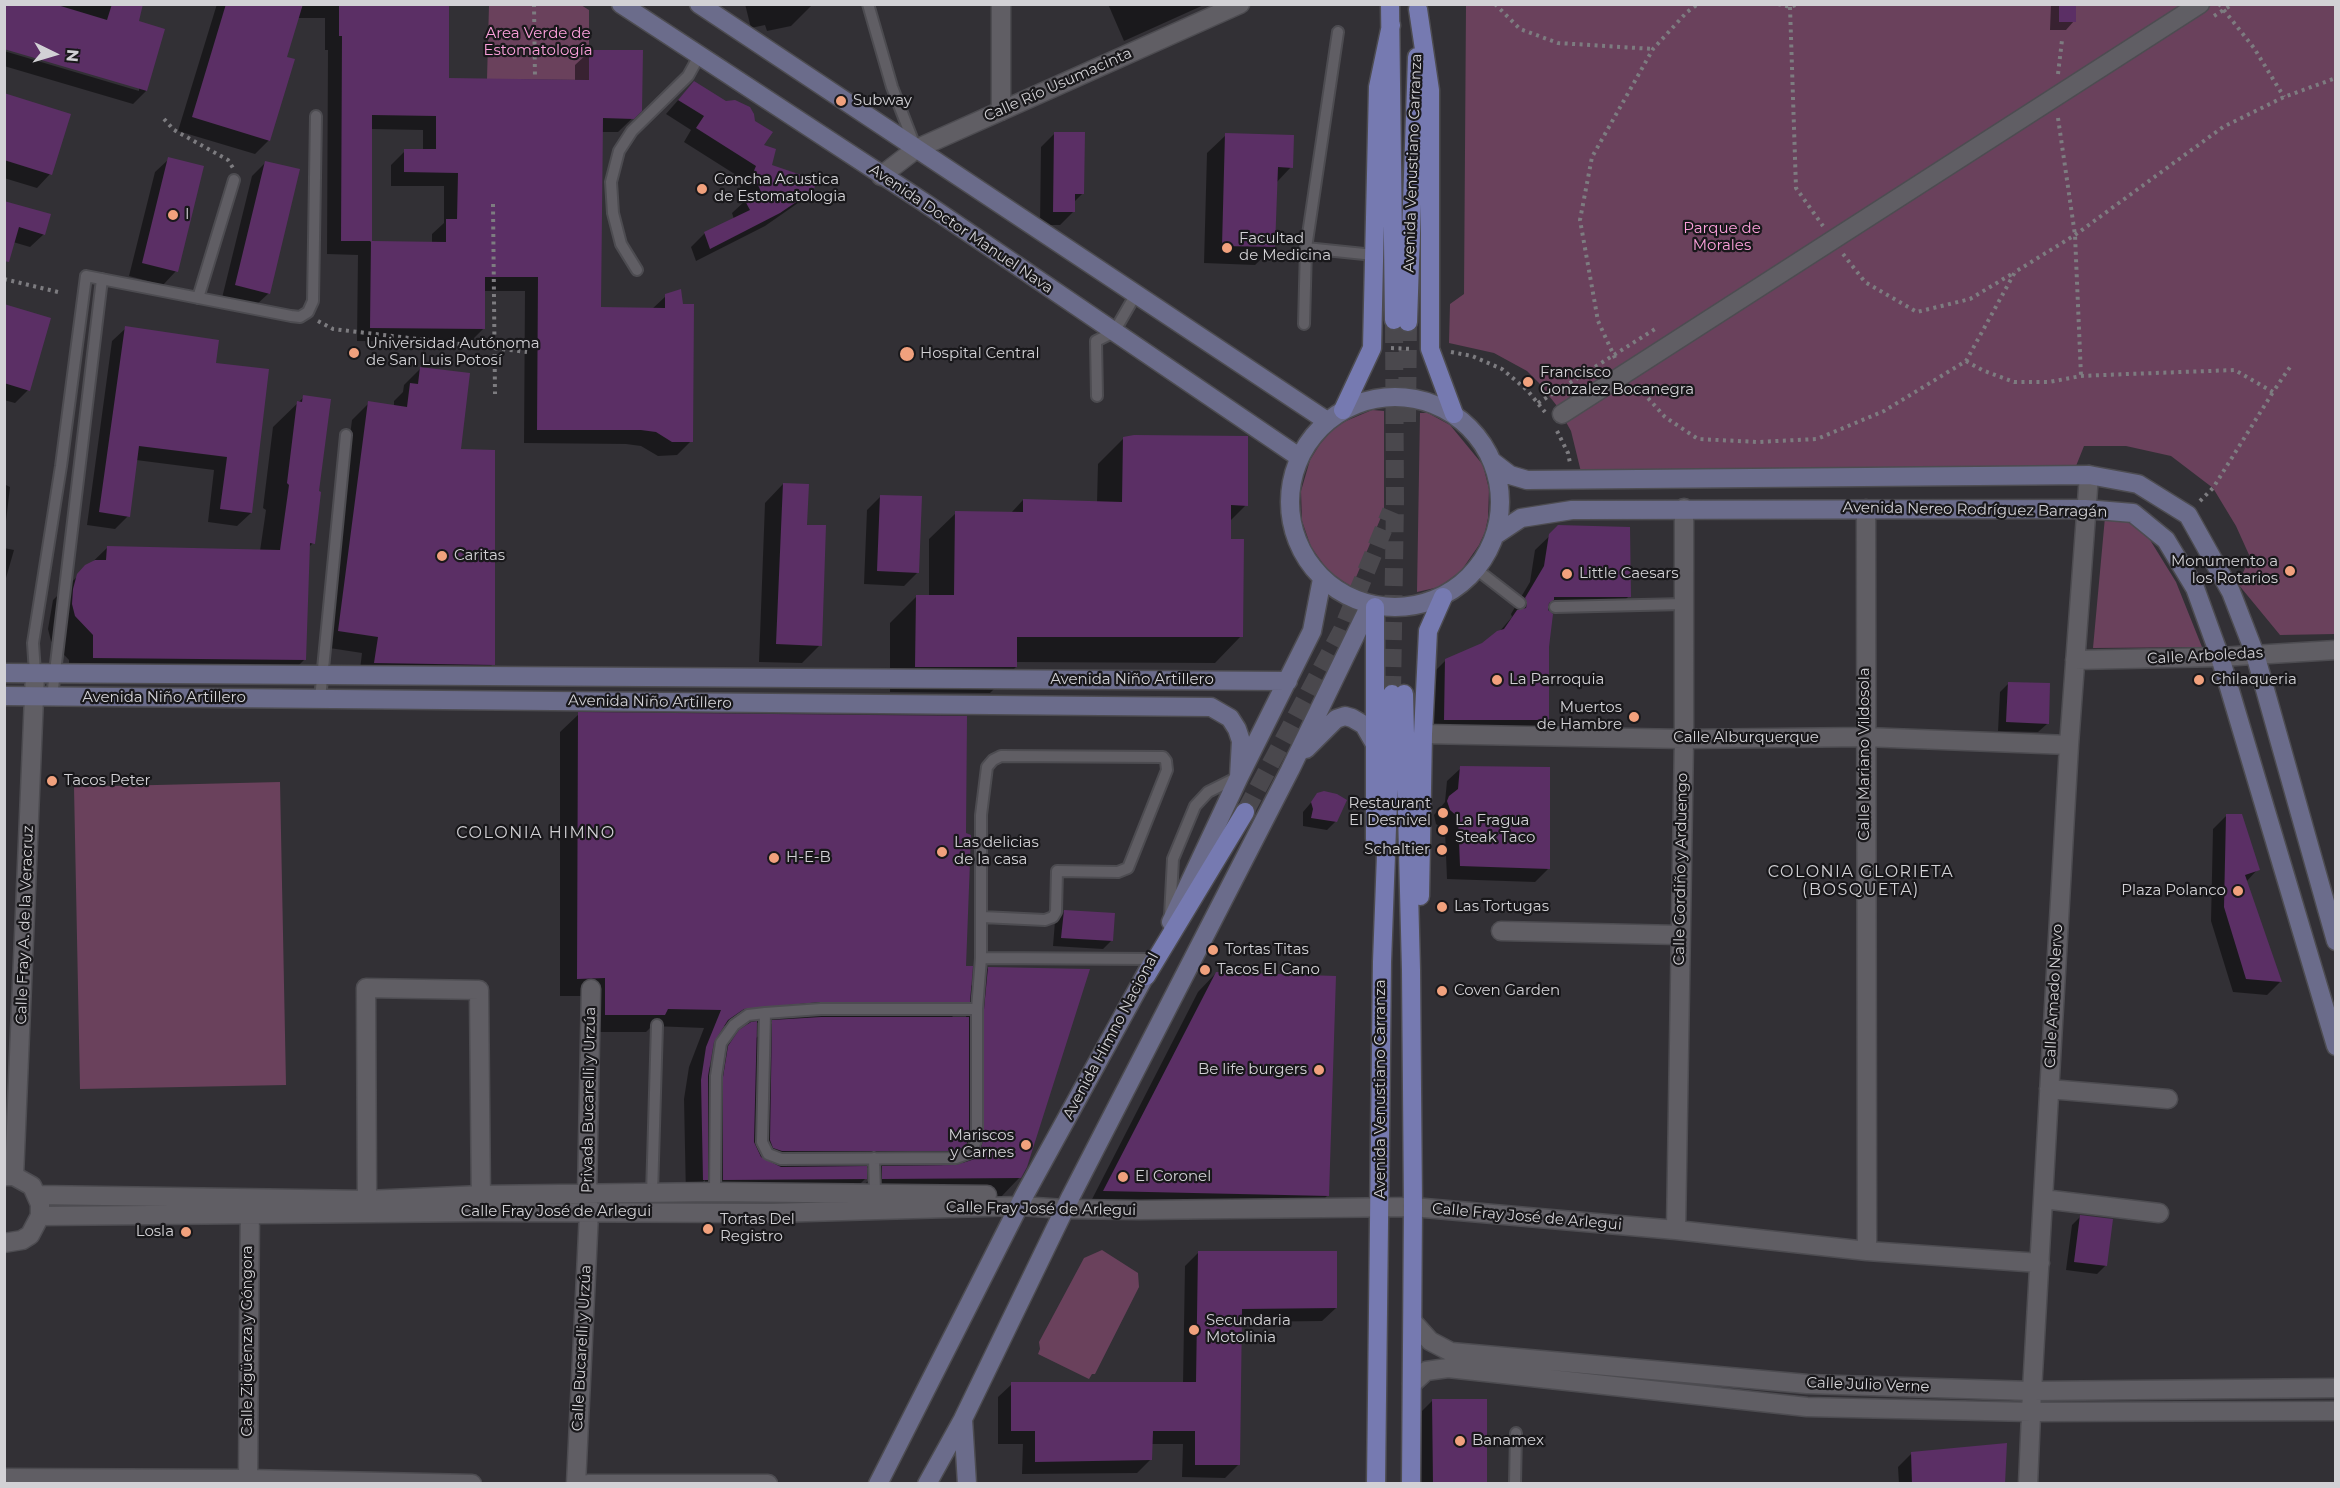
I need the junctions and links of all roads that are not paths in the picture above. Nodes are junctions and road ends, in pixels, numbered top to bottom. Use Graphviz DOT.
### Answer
graph roads {
  1 [pos="621,4"];
  2 [pos="699,4"];
  3 [pos="868,4"];
  4 [pos="1001,4"];
  5 [pos="1240,4"];
  6 [pos="1390,4"];
  7 [pos="2200,4"];
  8 [pos="1418,7"];
  9 [pos="1391,25"];
  10 [pos="1338,32"];
  11 [pos="699,56"];
  12 [pos="1001,111"];
  13 [pos="316,116"];
  14 [pos="916,149"];
  15 [pos="881,176"];
  16 [pos="234,180"];
  17 [pos="1306,248"];
  18 [pos="1374,255"];
  19 [pos="637,270"];
  20 [pos="102,279"];
  21 [pos="1136,294"];
  22 [pos="198,298"];
  23 [pos="1304,324"];
  24 [pos="1114,332"];
  25 [pos="1097,396"];
  26 [pos="1343,410"];
  27 [pos="1454,414"];
  28 [pos="1555,420"];
  29 [pos="1327,421"];
  30 [pos="346,435"];
  31 [pos="1299,457"];
  32 [pos="1493,462"];
  33 [pos="61,466"];
  34 [pos="79,471"];
  35 [pos="2088,475"];
  36 [pos="1684,508"];
  37 [pos="1866,509"];
  38 [pos="2085,509"];
  39 [pos="1497,534"];
  40 [pos="1476,569"];
  41 [pos="1322,579"];
  42 [pos="1443,597"];
  43 [pos="1520,603"];
  44 [pos="1684,604"];
  45 [pos="1372,606"];
  46 [pos="1555,607"];
  47 [pos="2336,650"];
  48 [pos="2255,654"];
  49 [pos="2220,657"];
  50 [pos="2075,660"];
  51 [pos="4,673"];
  52 [pos="35,673"];
  53 [pos="55,674"];
  54 [pos="323,675"];
  55 [pos="760,679"];
  56 [pos="1288,681"];
  57 [pos="4,696"];
  58 [pos="43,697"];
  59 [pos="320,699"];
  60 [pos="760,703"];
  61 [pos="1423,734"];
  62 [pos="1865,737"];
  63 [pos="1684,739"];
  64 [pos="2069,745"];
  65 [pos="1376,746"];
  66 [pos="1290,770"];
  67 [pos="1239,777"];
  68 [pos="1245,812"];
  69 [pos="982,918"];
  70 [pos="1170,923"];
  71 [pos="1501,931"];
  72 [pos="1679,935"];
  73 [pos="2336,942"];
  74 [pos="981,958"];
  75 [pos="1154,959"];
  76 [pos="1382,962"];
  77 [pos="1411,970"];
  78 [pos="1146,976"];
  79 [pos="591,989"];
  80 [pos="977,1009"];
  81 [pos="765,1013"];
  82 [pos="657,1025"];
  83 [pos="2335,1044"];
  84 [pos="2049,1089"];
  85 [pos="2168,1099"];
  86 [pos="874,1158"];
  87 [pos="9,1176"];
  88 [pos="715,1192"];
  89 [pos="773,1193"];
  90 [pos="652,1194"];
  91 [pos="38,1195"];
  92 [pos="2043,1199"];
  93 [pos="368,1200"];
  94 [pos="874,1201"];
  95 [pos="1023,1201"];
  96 [pos="481,1203"];
  97 [pos="588,1203"];
  98 [pos="1067,1203"];
  99 [pos="1380,1206"];
  100 [pos="249,1207"];
  101 [pos="1413,1207"];
  102 [pos="771,1213"];
  103 [pos="2159,1213"];
  104 [pos="40,1216"];
  105 [pos="1676,1230"];
  106 [pos="4,1244"];
  107 [pos="1867,1251"];
  108 [pos="2040,1263"];
  109 [pos="1413,1322"];
  110 [pos="1641,1369"];
  111 [pos="1784,1382"];
  112 [pos="1412,1384"];
  113 [pos="2336,1388"];
  114 [pos="1639,1389"];
  115 [pos="2260,1389"];
  116 [pos="2116,1390"];
  117 [pos="2154,1390"];
  118 [pos="2032,1391"];
  119 [pos="1782,1405"];
  120 [pos="2261,1411"];
  121 [pos="2336,1411"];
  122 [pos="2031,1412"];
  123 [pos="2116,1412"];
  124 [pos="2154,1412"];
  125 [pos="963,1419"];
  126 [pos="1516,1433"];
  127 [pos="4,1478"];
  128 [pos="248,1481"];
  129 [pos="472,1484"];
  130 [pos="576,1484"];
  131 [pos="588,1484"];
  132 [pos="768,1484"];
  133 [pos="878,1484"];
  134 [pos="927,1484"];
  135 [pos="967,1484"];
  136 [pos="1376,1484"];
  137 [pos="1411,1484"];
  138 [pos="1515,1484"];
  139 [pos="2028,1484"];
  1 -- 11 [label="main road, Avenida Doctor Manuel Nava"];
  2 -- 14 [label="main road"];
  3 -- 14 [label="lane"];
  4 -- 12 [label="street"];
  5 -- 12 [label="street, Calle Río Usumacinta"];
  6 -- 9 [label="main road, Avenida Venustiano Carranza"];
  7 -- 28 [label="street"];
  8 -- 9 [label="main road, Avenida Venustiano Carranza"];
  8 -- 27 [label="main road"];
  9 -- 18 [label="main road"];
  10 -- 17 [label="lane"];
  11 -- 15 [label="main road, Avenida Doctor Manuel Nava"];
  11 -- 19 [label="lane"];
  12 -- 14 [label="street, Calle Río Usumacinta"];
  13 -- 22 [label="lane"];
  14 -- 15 [label="street, Calle Río Usumacinta"];
  14 -- 21 [label="main road"];
  15 -- 24 [label="main road, Avenida Doctor Manuel Nava"];
  16 -- 22 [label="lane"];
  17 -- 18 [label="lane"];
  17 -- 23 [label="lane"];
  18 -- 26 [label="main road"];
  20 -- 22 [label="lane"];
  20 -- 33 [label="lane"];
  20 -- 34 [label="lane"];
  21 -- 24 [label="lane"];
  21 -- 29 [label="main road"];
  24 -- 25 [label="lane"];
  24 -- 31 [label="main road, Avenida Doctor Manuel Nava"];
  26 -- 27 [label="main road"];
  26 -- 29 [label="main road"];
  27 -- 32 [label="main road"];
  29 -- 31 [label="main road"];
  30 -- 54 [label="lane"];
  31 -- 41 [label="main road"];
  32 -- 35 [label="main road, Avenida Nereo Rodríguez Barragán"];
  32 -- 39 [label="main road"];
  33 -- 34 [label="lane"];
  33 -- 52 [label="lane"];
  34 -- 53 [label="lane"];
  35 -- 38 [label="street, Calle Amado Nervo"];
  35 -- 48 [label="main road, Avenida Nereo Rodríguez Barragán"];
  36 -- 37 [label="main road, Avenida Nereo Rodríguez Barragán"];
  36 -- 39 [label="main road, Avenida Nereo Rodríguez Barragán"];
  36 -- 44 [label="street, Calle Gordiño y Arduengo"];
  37 -- 38 [label="main road, Avenida Nereo Rodríguez Barragán"];
  37 -- 62 [label="street, Calle Mariano Vildosola"];
  38 -- 49 [label="main road, Avenida Nereo Rodríguez Barragán"];
  38 -- 50 [label="street, Calle Amado Nervo"];
  39 -- 40 [label="main road"];
  40 -- 42 [label="main road"];
  40 -- 43 [label="lane"];
  41 -- 45 [label="main road"];
  41 -- 56 [label="main road, Avenida Himno Nacional"];
  42 -- 45 [label="main road"];
  42 -- 61 [label="main road"];
  44 -- 46 [label="lane"];
  44 -- 63 [label="street, Calle Gordiño y Arduengo"];
  45 -- 65 [label="main road"];
  45 -- 66 [label="main road"];
  47 -- 48 [label="street, Calle Arboledas"];
  48 -- 49 [label="street, Calle Arboledas"];
  48 -- 73 [label="main road, Avenida Nereo Rodríguez Barragán"];
  49 -- 50 [label="street, Calle Arboledas"];
  49 -- 83 [label="main road, Avenida Nereo Rodríguez Barragán"];
  50 -- 64 [label="street, Calle Amado Nervo"];
  51 -- 52 [label="main road, Avenida Niño Artillero"];
  52 -- 53 [label="main road, Avenida Niño Artillero"];
  52 -- 58 [label="street, Calle Fray A. de la Veracruz"];
  53 -- 54 [label="main road, Avenida Niño Artillero"];
  53 -- 58 [label="lane"];
  54 -- 55 [label="main road, Avenida Niño Artillero"];
  54 -- 59 [label="lane"];
  55 -- 56 [label="main road, Avenida Niño Artillero"];
  55 -- 60 [label="main road"];
  56 -- 67 [label="main road, Avenida Himno Nacional"];
  57 -- 58 [label="main road, Avenida Niño Artillero"];
  58 -- 59 [label="main road, Avenida Niño Artillero"];
  58 -- 87 [label="street, Calle Fray A. de la Veracruz"];
  59 -- 60 [label="main road, Avenida Niño Artillero"];
  60 -- 67 [label="main road, Avenida Niño Artillero"];
  61 -- 63 [label="street, Calle Alburquerque"];
  61 -- 77 [label="main road"];
  62 -- 63 [label="street, Calle Alburquerque"];
  62 -- 64 [label="street, Calle Alburquerque"];
  62 -- 107 [label="street, Calle Mariano Vildosola"];
  63 -- 72 [label="street, Calle Gordiño y Arduengo"];
  64 -- 84 [label="street, Calle Amado Nervo"];
  65 -- 66 [label="main road"];
  65 -- 76 [label="main road"];
  66 -- 98 [label="main road"];
  67 -- 70 [label="main road, Avenida Himno Nacional"];
  67 -- 70 [label="lane"];
  68 -- 78 [label="main road"];
  69 -- 69 [label="lane"];
  69 -- 74 [label="lane"];
  70 -- 75 [label="main road, Avenida Himno Nacional"];
  71 -- 72 [label="street"];
  72 -- 105 [label="street, Calle Gordiño y Arduengo"];
  74 -- 75 [label="lane"];
  74 -- 80 [label="lane"];
  75 -- 78 [label="main road, Avenida Himno Nacional"];
  76 -- 77 [label="main road, Avenida Venustiano Carranza"];
  76 -- 99 [label="main road, Avenida Venustiano Carranza"];
  77 -- 101 [label="main road, Avenida Venustiano Carranza"];
  78 -- 95 [label="main road, Avenida Himno Nacional"];
  79 -- 97 [label="street, Privada Bucarelli y Urzúa"];
  80 -- 81 [label="lane"];
  80 -- 86 [label="lane"];
  81 -- 86 [label="lane"];
  81 -- 88 [label="lane"];
  82 -- 90 [label="lane"];
  84 -- 85 [label="street"];
  84 -- 92 [label="street, Calle Amado Nervo"];
  86 -- 94 [label="lane"];
  87 -- 91 [label="street"];
  88 -- 89 [label="street, Calle Fray José de Arlegui"];
  88 -- 90 [label="street, Calle Fray José de Arlegui"];
  89 -- 94 [label="street, Calle Fray José de Arlegui"];
  89 -- 102 [label="street"];
  90 -- 97 [label="street, Calle Fray José de Arlegui"];
  91 -- 100 [label="street, Calle Fray José de Arlegui"];
  91 -- 104 [label="street"];
  92 -- 103 [label="street"];
  92 -- 108 [label="street, Calle Amado Nervo"];
  93 -- 96 [label="street, Calle Fray José de Arlegui"];
  93 -- 96 [label="street"];
  93 -- 100 [label="street, Calle Fray José de Arlegui"];
  94 -- 95 [label="street, Calle Fray José de Arlegui"];
  94 -- 102 [label="street, Calle Fray José de Arlegui"];
  95 -- 98 [label="street, Calle Fray José de Arlegui"];
  95 -- 133 [label="main road, Avenida Himno Nacional"];
  96 -- 97 [label="street, Calle Fray José de Arlegui"];
  96 -- 100 [label="street, Calle Fray José de Arlegui"];
  97 -- 102 [label="street, Calle Fray José de Arlegui"];
  97 -- 130 [label="street, Calle Bucarelli y Urzúa"];
  98 -- 99 [label="street, Calle Fray José de Arlegui"];
  98 -- 125 [label="main road"];
  99 -- 101 [label="street, Calle Fray José de Arlegui"];
  99 -- 136 [label="main road, Avenida Venustiano Carranza"];
  100 -- 104 [label="street, Calle Fray José de Arlegui"];
  100 -- 128 [label="street, Calle Zigüenza y Góngora"];
  101 -- 105 [label="street, Calle Fray José de Arlegui"];
  101 -- 109 [label="main road, Avenida Venustiano Carranza"];
  104 -- 106 [label="street"];
  105 -- 107 [label="street, Calle Fray José de Arlegui"];
  107 -- 108 [label="street, Calle Fray José de Arlegui"];
  108 -- 118 [label="street, Calle Amado Nervo"];
  109 -- 110 [label="street, Calle Julio Verne"];
  109 -- 112 [label="main road, Avenida Venustiano Carranza"];
  110 -- 111 [label="street, Calle Julio Verne"];
  110 -- 114 [label="street"];
  111 -- 118 [label="street, Calle Julio Verne"];
  111 -- 119 [label="street"];
  112 -- 114 [label="street, Calle Julio Verne"];
  112 -- 137 [label="main road, Avenida Venustiano Carranza"];
  113 -- 115 [label="street, Calle Julio Verne"];
  114 -- 119 [label="street, Calle Julio Verne"];
  115 -- 117 [label="street, Calle Julio Verne"];
  115 -- 120 [label="street"];
  116 -- 117 [label="street, Calle Julio Verne"];
  116 -- 118 [label="street, Calle Julio Verne"];
  116 -- 123 [label="street"];
  117 -- 124 [label="street"];
  118 -- 122 [label="street, Calle Amado Nervo"];
  119 -- 122 [label="street, Calle Julio Verne"];
  120 -- 121 [label="street, Calle Julio Verne"];
  120 -- 124 [label="street, Calle Julio Verne"];
  122 -- 123 [label="street, Calle Julio Verne"];
  122 -- 139 [label="street, Calle Amado Nervo"];
  123 -- 124 [label="street, Calle Julio Verne"];
  125 -- 134 [label="main road"];
  125 -- 135 [label="main road"];
  126 -- 138 [label="lane"];
  127 -- 128 [label="street"];
  128 -- 129 [label="street"];
  131 -- 132 [label="street"];
}
